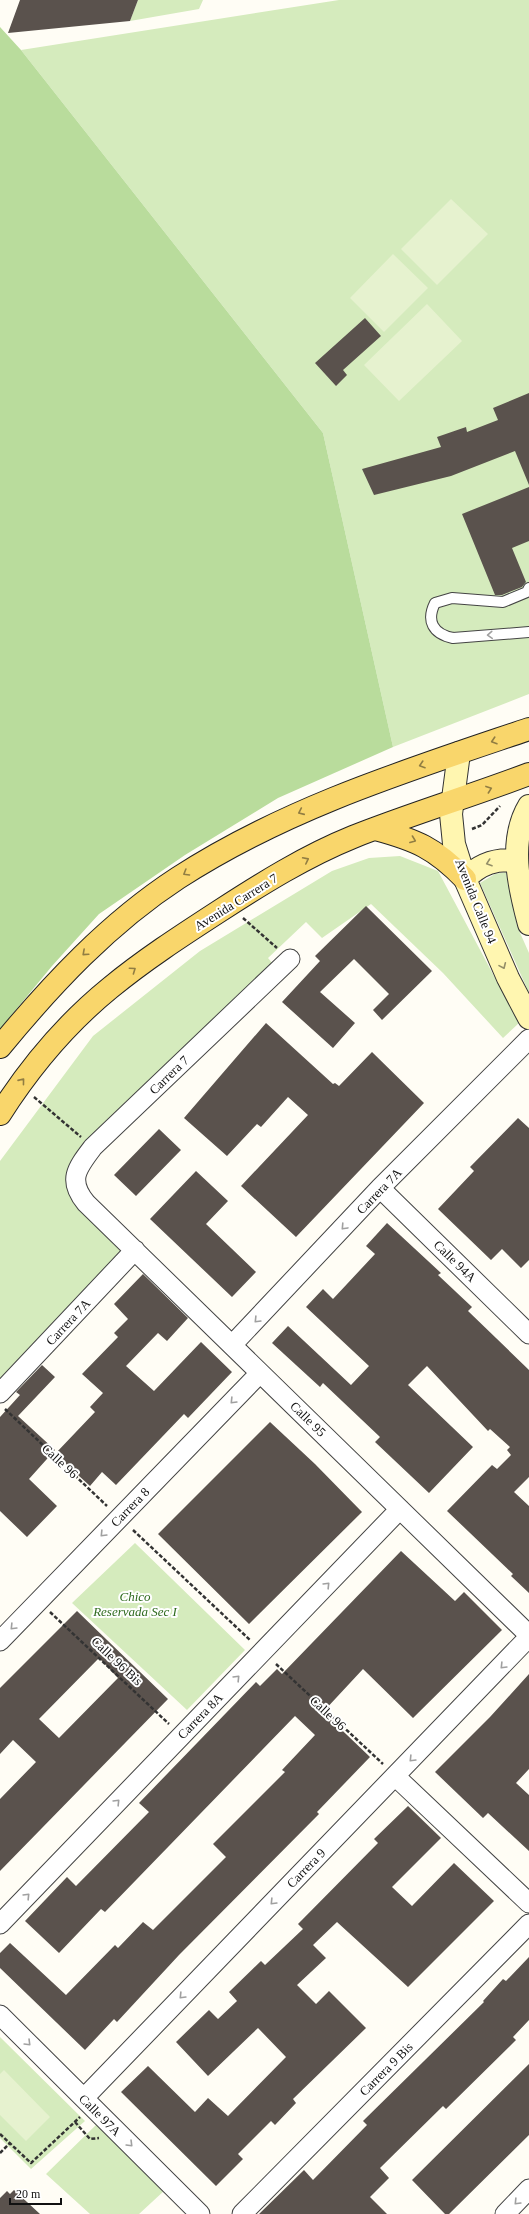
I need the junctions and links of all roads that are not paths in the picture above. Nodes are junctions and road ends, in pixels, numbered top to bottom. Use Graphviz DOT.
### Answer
graph roads {
  1 [pos="529,588"];
  2 [pos="529,632"];
  3 [pos="529,729"];
  4 [pos="459,753"];
  5 [pos="529,774"];
  6 [pos="452,802"];
  7 [pos="529,806"];
  8 [pos="375,829"];
  9 [pos="517,861"];
  10 [pos="465,879"];
  11 [pos="529,924"];
  12 [pos="290,959"];
  13 [pos="529,1018"];
  14 [pos="529,1039"];
  15 [pos="0,1047"];
  16 [pos="0,1114"];
  17 [pos="380,1188"];
  18 [pos="86,1203"];
  19 [pos="135,1250"];
  20 [pos="529,1334"];
  21 [pos="232,1345"];
  22 [pos="260,1373"];
  23 [pos="0,1393"];
  24 [pos="400,1509"];
  25 [pos="529,1636"];
  26 [pos="0,1641"];
  27 [pos="395,1776"];
  28 [pos="529,1903"];
  29 [pos="0,1924"];
  30 [pos="529,1924"];
  31 [pos="0,2016"];
  32 [pos="84,2098"];
  33 [pos="529,2190"];
  34 [pos="200,2214"];
  35 [pos="242,2214"];
  36 [pos="505,2214"];
  2 -- 1 [label="lane, one-way"];
  3 -- 4 [label="main road, one-way"];
  4 -- 6 [label="main road, Avenida Calle 94"];
  4 -- 15 [label="main road, one-way"];
  6 -- 5 [label="main road, Avenida Carrera 7, one-way"];
  6 -- 8 [label="main road, Avenida Carrera 7"];
  6 -- 10 [label="main road, Avenida Calle 94"];
  7 -- 9 [label="main road"];
  8 -- 10 [label="main road, one-way"];
  16 -- 8 [label="main road, Avenida Carrera 7, one-way"];
  9 -- 10 [label="main road, one-way"];
  9 -- 11 [label="main road"];
  10 -- 13 [label="main road, Avenida Calle 94, one-way"];
  12 -- 18 [label="street, Carrera 7"];
  14 -- 17 [label="street, Carrera 7A"];
  17 -- 20 [label="street, Calle 94A"];
  17 -- 21 [label="street, Carrera 7A, one-way"];
  18 -- 19 [label="street, Calle 95"];
  19 -- 21 [label="street, Calle 95"];
  19 -- 23 [label="street, Carrera 7A"];
  21 -- 22 [label="street, Calle 95"];
  22 -- 24 [label="street, Calle 95"];
  22 -- 26 [label="street, Carrera 8, one-way"];
  24 -- 25 [label="street, Calle 95"];
  29 -- 24 [label="street, Carrera 8A, one-way"];
  25 -- 27 [label="street, Carrera 9, one-way"];
  27 -- 28 [label="street"];
  27 -- 32 [label="street, Carrera 9, one-way"];
  30 -- 35 [label="street, Carrera 9 Bis"];
  31 -- 32 [label="street, Calle 97A, one-way"];
  32 -- 34 [label="street, Calle 97A, one-way"];
  33 -- 36 [label="street, one-way"];
}
